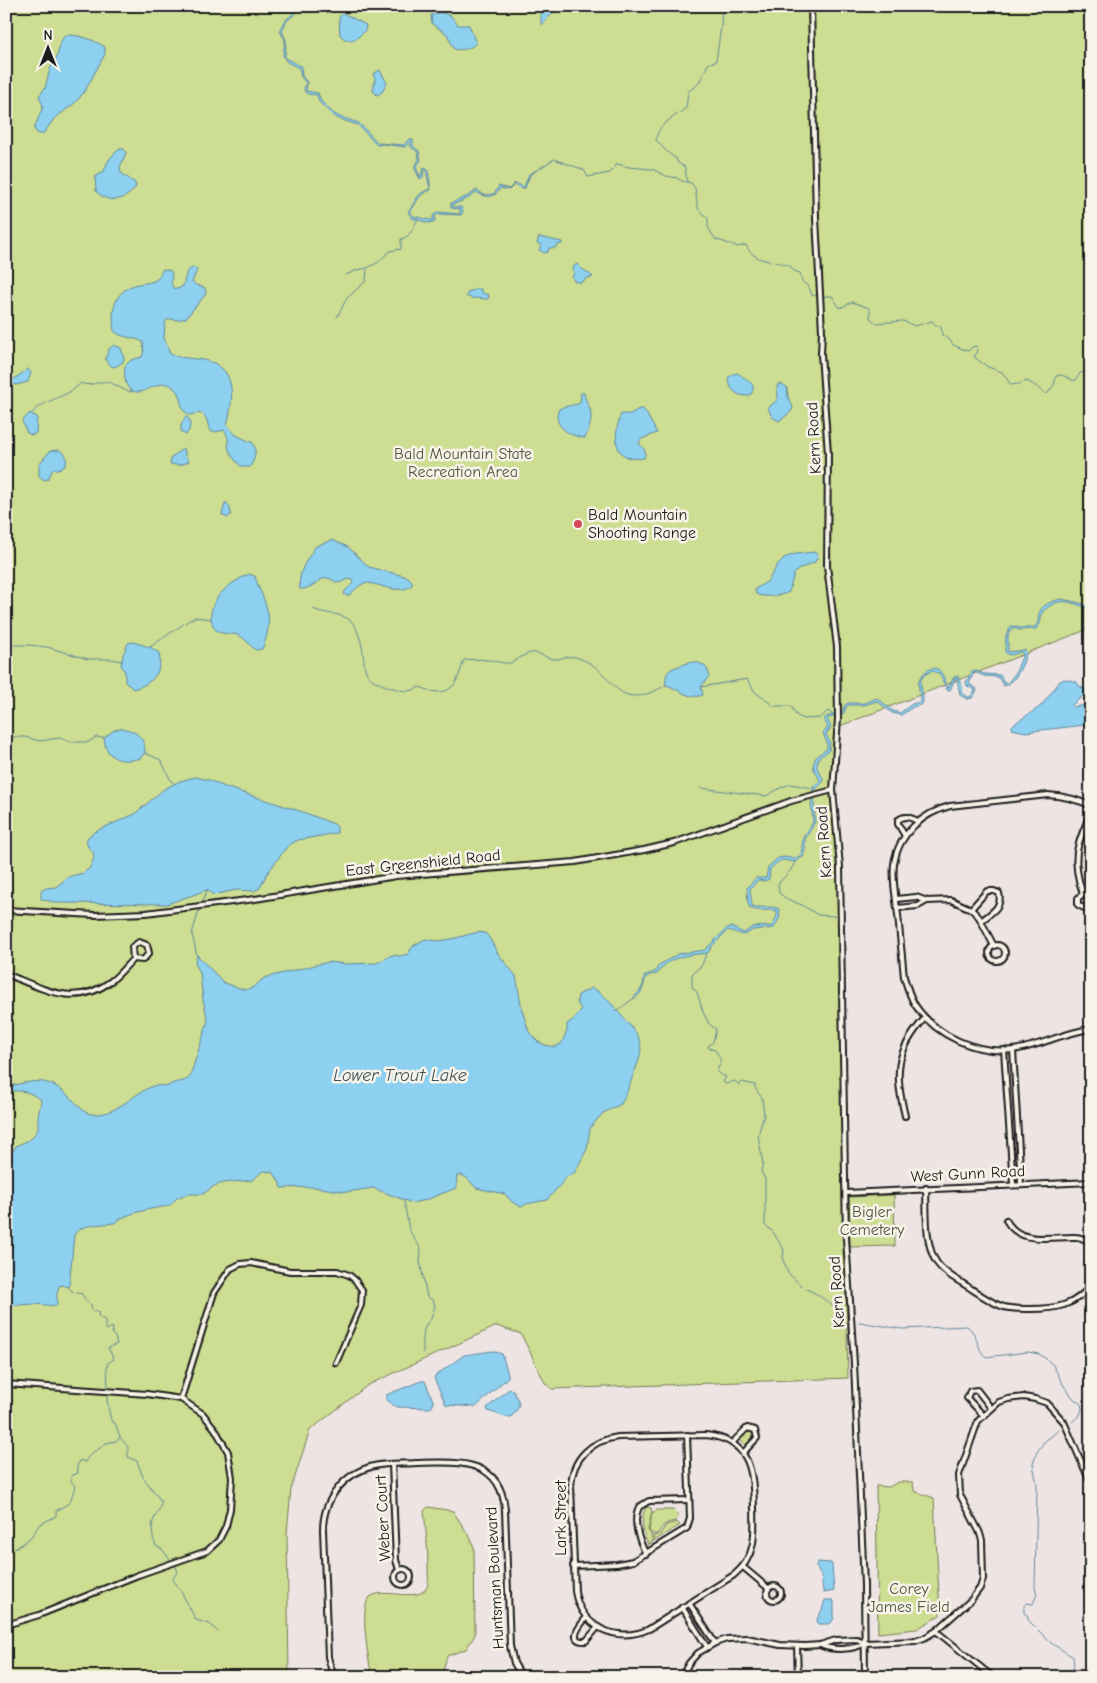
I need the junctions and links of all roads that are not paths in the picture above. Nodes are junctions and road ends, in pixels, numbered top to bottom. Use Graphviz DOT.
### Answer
graph roads {
  1 [pos="811,6"];
  2 [pos="833,790"];
  3 [pos="1091,806"];
  4 [pos="1091,813"];
  5 [pos="919,822"];
  6 [pos="905,836"];
  7 [pos="1083,894"];
  8 [pos="1091,896"];
  9 [pos="896,899"];
  10 [pos="927,901"];
  11 [pos="1091,905"];
  12 [pos="897,908"];
  13 [pos="970,909"];
  14 [pos="6,910"];
  15 [pos="981,921"];
  16 [pos="994,946"];
  17 [pos="133,960"];
  18 [pos="6,974"];
  19 [pos="925,1018"];
  20 [pos="1091,1029"];
  21 [pos="1004,1050"];
  22 [pos="1013,1050"];
  23 [pos="1017,1112"];
  24 [pos="1008,1113"];
  25 [pos="905,1116"];
  26 [pos="1091,1182"];
  27 [pos="1013,1184"];
  28 [pos="1021,1184"];
  29 [pos="926,1188"];
  30 [pos="846,1193"];
  31 [pos="1006,1220"];
  32 [pos="1091,1242"];
  33 [pos="1091,1284"];
  34 [pos="336,1363"];
  35 [pos="6,1384"];
  36 [pos="181,1399"];
  37 [pos="991,1408"];
  38 [pos="984,1416"];
  39 [pos="687,1435"];
  40 [pos="732,1443"];
  41 [pos="743,1454"];
  42 [pos="392,1464"];
  43 [pos="1091,1484"];
  44 [pos="689,1500"];
  45 [pos="646,1554"];
  46 [pos="574,1566"];
  47 [pos="743,1567"];
  48 [pos="399,1570"];
  49 [pos="768,1588"];
  50 [pos="690,1603"];
  51 [pos="682,1607"];
  52 [pos="586,1618"];
  53 [pos="6,1625"];
  54 [pos="598,1627"];
  55 [pos="936,1631"];
  56 [pos="715,1643"];
  57 [pos="865,1643"];
  58 [pos="820,1645"];
  59 [pos="707,1646"];
  60 [pos="798,1646"];
  61 [pos="335,1677"];
  62 [pos="522,1677"];
  63 [pos="681,1677"];
  64 [pos="798,1677"];
  65 [pos="866,1677"];
  66 [pos="993,1677"];
  1 -- 2 [label="street, Kern Road"];
  2 -- 14 [label="street, East Greenshield Road"];
  2 -- 30 [label="street, Kern Road"];
  3 -- 5 [label="street"];
  4 -- 7 [label="street"];
  5 -- 6 [label="street"];
  5 -- 6 [label="street"];
  6 -- 9 [label="street"];
  7 -- 8 [label="street"];
  7 -- 11 [label="street"];
  9 -- 10 [label="street"];
  9 -- 12 [label="street"];
  10 -- 12 [label="street"];
  10 -- 13 [label="street"];
  12 -- 19 [label="street"];
  13 -- 15 [label="street"];
  13 -- 15 [label="street"];
  15 -- 16 [label="street"];
  16 -- 16 [label="street"];
  17 -- 17 [label="street"];
  17 -- 18 [label="street"];
  19 -- 21 [label="street"];
  19 -- 25 [label="street"];
  20 -- 22 [label="street"];
  21 -- 22 [label="street"];
  21 -- 24 [label="street"];
  22 -- 23 [label="street"];
  23 -- 24 [label="street"];
  23 -- 28 [label="street"];
  24 -- 27 [label="street"];
  26 -- 28 [label="street, West Gunn Road"];
  27 -- 28 [label="street, West Gunn Road"];
  27 -- 29 [label="street, West Gunn Road"];
  29 -- 30 [label="street, West Gunn Road"];
  29 -- 33 [label="street"];
  30 -- 57 [label="street, Kern Road"];
  31 -- 32 [label="street"];
  34 -- 36 [label="street"];
  35 -- 36 [label="street"];
  36 -- 53 [label="street"];
  37 -- 38 [label="street"];
  37 -- 38 [label="street"];
  37 -- 43 [label="street"];
  38 -- 55 [label="street"];
  39 -- 40 [label="street, Lark Street"];
  39 -- 44 [label="street"];
  39 -- 46 [label="street, Lark Street"];
  40 -- 41 [label="street, Lark Street"];
  40 -- 41 [label="street"];
  41 -- 47 [label="street, Lark Street"];
  42 -- 48 [label="street, Weber Court"];
  42 -- 61 [label="street, Huntsman Boulevard"];
  42 -- 62 [label="street, Huntsman Boulevard"];
  44 -- 45 [label="street"];
  44 -- 45 [label="street"];
  45 -- 46 [label="street"];
  46 -- 52 [label="street, Lark Street"];
  47 -- 49 [label="street"];
  47 -- 50 [label="street, Lark Street"];
  48 -- 48 [label="street, Weber Court"];
  50 -- 51 [label="street, Lark Street"];
  50 -- 56 [label="street"];
  51 -- 54 [label="street, Lark Street"];
  51 -- 59 [label="street"];
  52 -- 54 [label="street, Lark Street"];
  52 -- 54 [label="street"];
  55 -- 57 [label="street"];
  55 -- 66 [label="street"];
  56 -- 59 [label="street"];
  56 -- 60 [label="street"];
  57 -- 58 [label="street"];
  57 -- 58 [label="street"];
  57 -- 65 [label="street, Kern Road"];
  58 -- 60 [label="street"];
  59 -- 63 [label="street"];
  60 -- 64 [label="street"];
}
